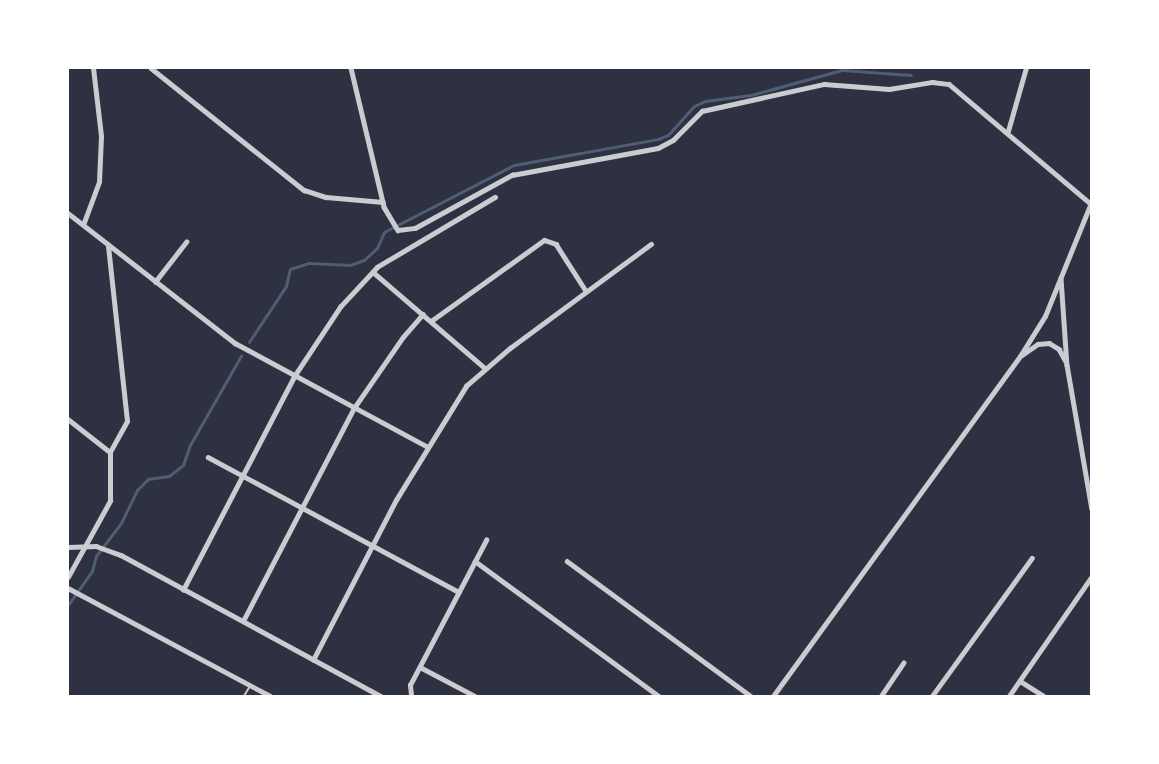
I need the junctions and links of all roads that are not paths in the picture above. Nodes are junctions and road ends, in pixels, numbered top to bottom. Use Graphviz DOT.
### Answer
graph roads {
  1 [pos="93,68"];
  2 [pos="151,68"];
  3 [pos="351,68"];
  4 [pos="1026,68"];
  5 [pos="1008,131"];
  6 [pos="495,197"];
  7 [pos="383,202"];
  8 [pos="1091,202"];
  9 [pos="68,213"];
  10 [pos="83,225"];
  11 [pos="418,226"];
  12 [pos="425,237"];
  13 [pos="186,242"];
  14 [pos="651,244"];
  15 [pos="108,245"];
  16 [pos="373,272"];
  17 [pos="1061,275"];
  18 [pos="156,282"];
  19 [pos="586,291"];
  20 [pos="423,314"];
  21 [pos="431,321"];
  22 [pos="1020,356"];
  23 [pos="1067,365"];
  24 [pos="484,367"];
  25 [pos="295,375"];
  26 [pos="354,408"];
  27 [pos="68,419"];
  28 [pos="426,447"];
  29 [pos="110,452"];
  30 [pos="208,457"];
  31 [pos="242,475"];
  32 [pos="303,508"];
  33 [pos="1092,509"];
  34 [pos="486,540"];
  35 [pos="372,545"];
  36 [pos="85,546"];
  37 [pos="68,547"];
  38 [pos="1032,558"];
  39 [pos="475,561"];
  40 [pos="567,561"];
  41 [pos="1092,576"];
  42 [pos="68,577"];
  43 [pos="70,589"];
  44 [pos="183,590"];
  45 [pos="459,592"];
  46 [pos="243,621"];
  47 [pos="314,660"];
  48 [pos="903,663"];
  49 [pos="420,667"];
  50 [pos="1020,681"];
  51 [pos="250,686"];
  52 [pos="244,696"];
  53 [pos="270,696"];
  54 [pos="381,696"];
  55 [pos="411,696"];
  56 [pos="475,696"];
  57 [pos="659,696"];
  58 [pos="751,696"];
  59 [pos="773,696"];
  60 [pos="880,696"];
  61 [pos="932,696"];
  62 [pos="1009,696"];
  63 [pos="1044,696"];
  1 -- 10 [label="street"];
  2 -- 7 [label="street"];
  3 -- 7 [label="street"];
  4 -- 5 [label="street"];
  5 -- 8 [label="street"];
  5 -- 11 [label="street"];
  6 -- 12 [label="street"];
  7 -- 11 [label="street"];
  8 -- 17 [label="street"];
  9 -- 10 [label="street"];
  10 -- 15 [label="street"];
  11 -- 12 [label="street"];
  12 -- 16 [label="street"];
  13 -- 18 [label="street"];
  14 -- 19 [label="street"];
  15 -- 18 [label="street"];
  15 -- 29 [label="street"];
  16 -- 20 [label="street"];
  16 -- 25 [label="street"];
  17 -- 22 [label="street"];
  17 -- 23 [label="street"];
  18 -- 25 [label="street"];
  19 -- 21 [label="street"];
  19 -- 24 [label="street"];
  20 -- 21 [label="street"];
  20 -- 26 [label="street"];
  21 -- 24 [label="street"];
  22 -- 23 [label="street"];
  22 -- 59 [label="street"];
  23 -- 33 [label="street"];
  24 -- 28 [label="street"];
  25 -- 26 [label="street"];
  25 -- 31 [label="street"];
  26 -- 28 [label="street"];
  26 -- 32 [label="street"];
  27 -- 29 [label="street"];
  28 -- 35 [label="street"];
  29 -- 36 [label="street"];
  30 -- 31 [label="street"];
  31 -- 32 [label="street"];
  31 -- 44 [label="street"];
  32 -- 35 [label="street"];
  32 -- 46 [label="street"];
  34 -- 39 [label="street"];
  35 -- 45 [label="street"];
  35 -- 47 [label="street"];
  36 -- 37 [label="street"];
  36 -- 42 [label="street"];
  36 -- 44 [label="street"];
  38 -- 61 [label="street"];
  39 -- 45 [label="street"];
  39 -- 57 [label="street"];
  40 -- 58 [label="street"];
  41 -- 50 [label="street"];
  43 -- 51 [label="street"];
  44 -- 46 [label="street"];
  45 -- 49 [label="street"];
  46 -- 47 [label="street"];
  47 -- 54 [label="street"];
  48 -- 60 [label="street"];
  49 -- 55 [label="street"];
  49 -- 56 [label="street"];
  50 -- 62 [label="street"];
  50 -- 63 [label="street"];
  51 -- 52 [label="lane"];
  51 -- 53 [label="street"];
}
